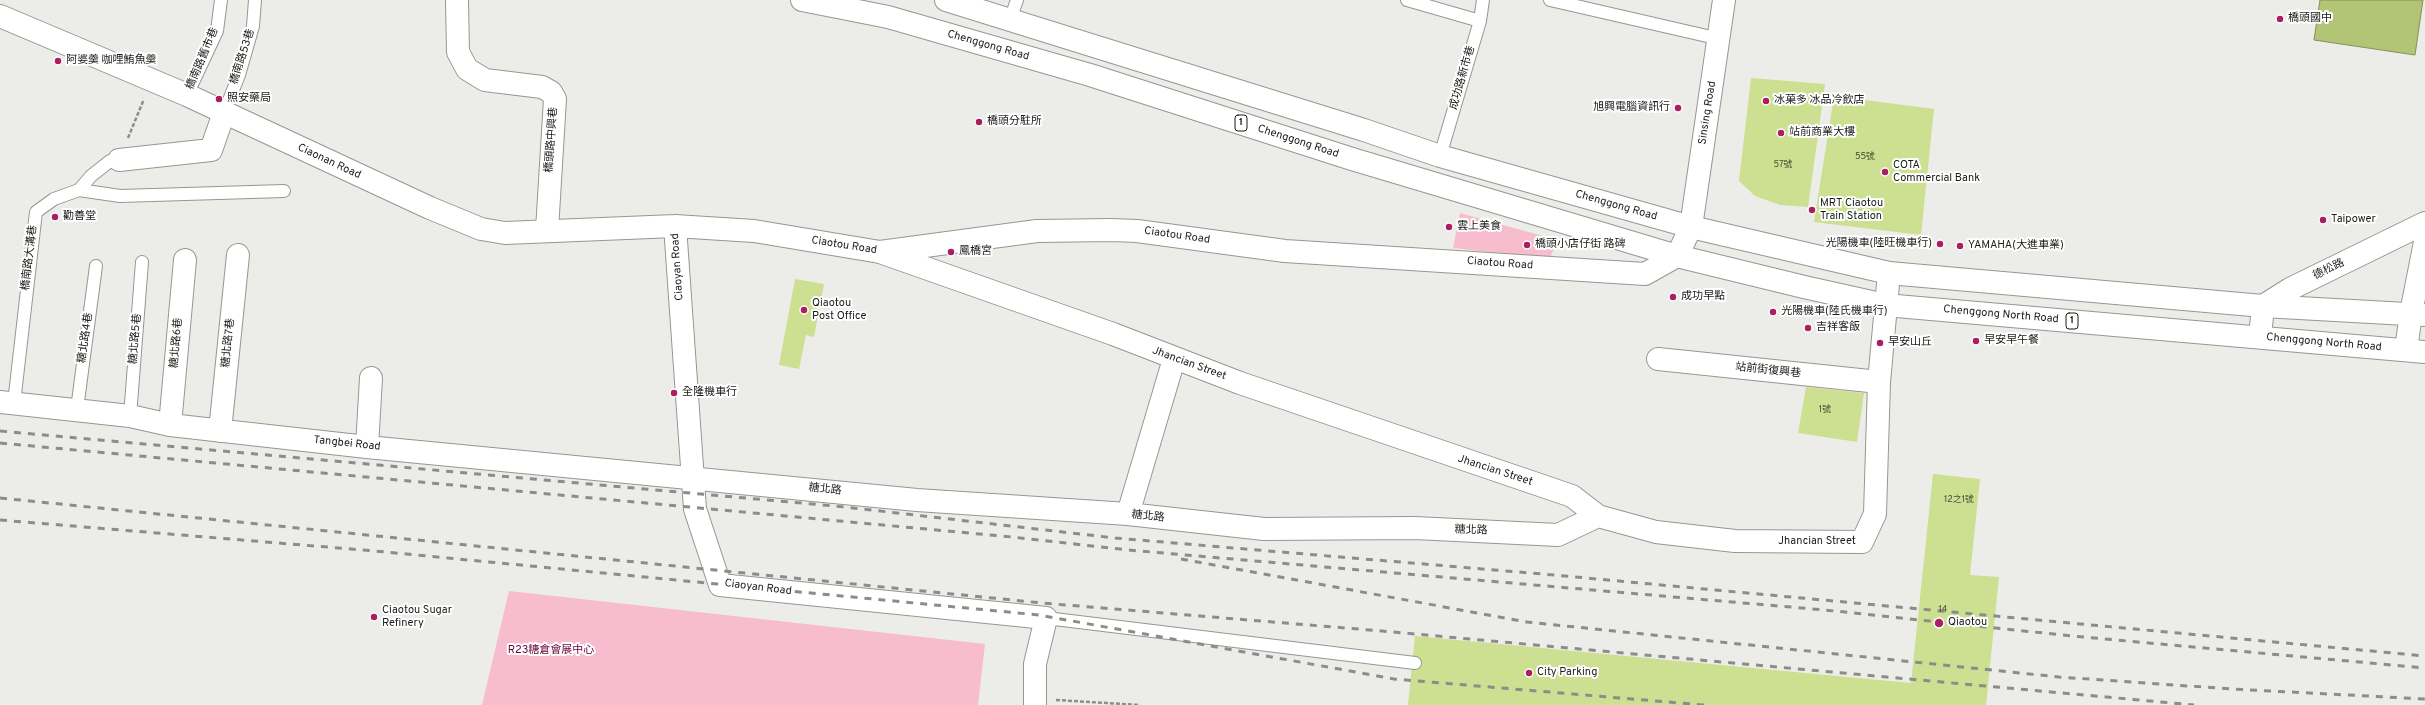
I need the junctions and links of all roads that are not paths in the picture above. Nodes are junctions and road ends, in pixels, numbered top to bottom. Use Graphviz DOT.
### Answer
graph roads {
  1 [pos="221,0"];
  2 [pos="255,0"];
  3 [pos="457,0"];
  4 [pos="802,0"];
  5 [pos="946,0"];
  6 [pos="1406,0"];
  7 [pos="1483,0"];
  8 [pos="1550,0"];
  9 [pos="1724,0"];
  10 [pos="1013,10"];
  11 [pos="0,16"];
  12 [pos="1480,21"];
  13 [pos="1720,39"];
  14 [pos="187,95"];
  15 [pos="224,113"];
  16 [pos="1440,156"];
  17 [pos="119,160"];
  18 [pos="79,190"];
  19 [pos="284,191"];
  20 [pos="2425,223"];
  21 [pos="675,226"];
  22 [pos="1691,227"];
  23 [pos="547,230"];
  24 [pos="2425,242"];
  25 [pos="880,252"];
  26 [pos="238,255"];
  27 [pos="1678,256"];
  28 [pos="185,260"];
  29 [pos="142,262"];
  30 [pos="96,266"];
  31 [pos="1889,273"];
  32 [pos="1885,305"];
  33 [pos="2263,306"];
  34 [pos="2418,314"];
  35 [pos="2260,337"];
  36 [pos="2416,351"];
  37 [pos="1174,359"];
  38 [pos="1658,360"];
  39 [pos="371,378"];
  40 [pos="1879,382"];
  41 [pos="7,402"];
  42 [pos="76,410"];
  43 [pos="130,416"];
  44 [pos="170,425"];
  45 [pos="220,431"];
  46 [pos="367,447"];
  47 [pos="694,477"];
  48 [pos="1128,514"];
  49 [pos="1598,516"];
  50 [pos="1046,618"];
  51 [pos="1415,663"];
  52 [pos="1035,702"];
  1 -- 14 [label="lane, 橋南路舊市巷"];
  2 -- 15 [label="lane, 橋南路53巷"];
  3 -- 23 [label="street, 橋頭路中興巷"];
  4 -- 27 [label="street, Chenggong Road / 1"];
  5 -- 10 [label="street, Chenggong Road"];
  6 -- 12 [label="lane"];
  7 -- 12 [label="lane, 成功路新市巷"];
  8 -- 13 [label="lane"];
  9 -- 13 [label="street, Sinsing Road"];
  10 -- 16 [label="street, Chenggong Road"];
  11 -- 14 [label="street, Ciaonan Road"];
  12 -- 16 [label="lane, 成功路新市巷"];
  13 -- 22 [label="street, Sinsing Road"];
  14 -- 15 [label="street, Ciaonan Road"];
  15 -- 17 [label="street"];
  15 -- 23 [label="street, Ciaonan Road"];
  16 -- 22 [label="street, Chenggong Road"];
  17 -- 18 [label="lane, 橋南路大溝巷"];
  18 -- 19 [label="lane"];
  18 -- 41 [label="lane, 橋南路大溝巷"];
  20 -- 33 [label="street, 德松路"];
  21 -- 23 [label="street, Ciaonan Road"];
  21 -- 25 [label="street, Ciaotou Road"];
  21 -- 47 [label="street, Ciaoyan Road"];
  22 -- 27 [label="street, Sinsing Road"];
  22 -- 31 [label="street"];
  24 -- 34 [label="street"];
  25 -- 27 [label="street, Ciaotou Road"];
  25 -- 37 [label="street, Jhancian Street"];
  26 -- 45 [label="street, 糖北路7巷"];
  27 -- 32 [label="street, Chenggong North Road / 1"];
  28 -- 44 [label="street, 糖北路6巷"];
  29 -- 43 [label="lane, 糖北路5巷"];
  30 -- 42 [label="lane, 糖北路4巷"];
  31 -- 32 [label="street, Jhancian Street"];
  31 -- 33 [label="street"];
  32 -- 35 [label="street, Chenggong North Road / 1"];
  32 -- 40 [label="street, Jhancian Street"];
  33 -- 34 [label="street"];
  33 -- 35 [label="street"];
  34 -- 36 [label="street"];
  35 -- 36 [label="street, Chenggong North Road / 1"];
  37 -- 48 [label="street"];
  37 -- 49 [label="street, Jhancian Street"];
  38 -- 40 [label="street, 站前街復興巷"];
  39 -- 46 [label="street"];
  40 -- 49 [label="street, Jhancian Street"];
  41 -- 42 [label="street, Tangbei Road"];
  42 -- 43 [label="street, Tangbei Road"];
  43 -- 44 [label="street, Tangbei Road"];
  44 -- 45 [label="street, Tangbei Road"];
  45 -- 46 [label="street, Tangbei Road"];
  46 -- 47 [label="street, Tangbei Road"];
  47 -- 48 [label="street, 糖北路"];
  47 -- 50 [label="street, Ciaoyan Road"];
  48 -- 49 [label="street, 糖北路"];
  50 -- 51 [label="lane"];
  50 -- 52 [label="street"];
}
